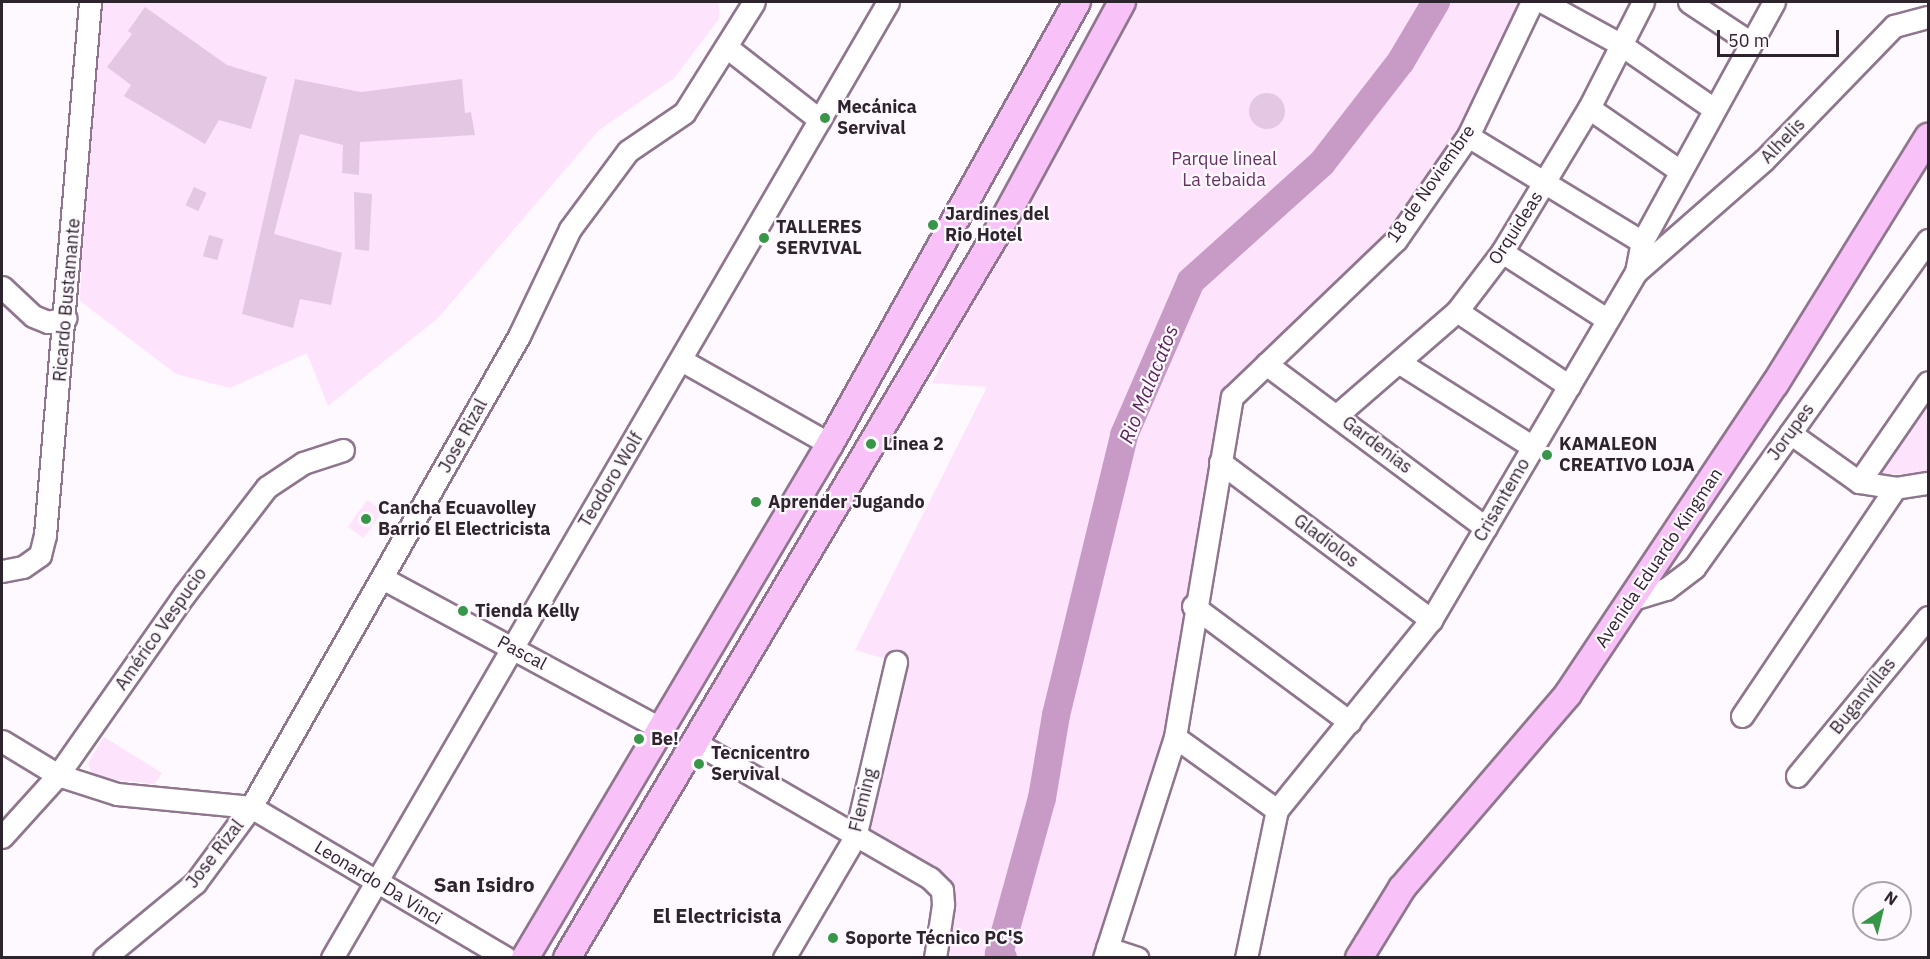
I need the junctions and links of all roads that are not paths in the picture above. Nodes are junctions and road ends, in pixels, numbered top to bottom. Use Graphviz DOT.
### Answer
graph roads {
  1 [pos="90,2"];
  2 [pos="754,2"];
  3 [pos="888,2"];
  4 [pos="1077,2"];
  5 [pos="1122,2"];
  6 [pos="1532,2"];
  7 [pos="1543,2"];
  8 [pos="1643,2"];
  9 [pos="1689,2"];
  10 [pos="1774,2"];
  11 [pos="1909,2"];
  12 [pos="1929,17"];
  13 [pos="1894,26"];
  14 [pos="1751,43"];
  15 [pos="1620,44"];
  16 [pos="729,49"];
  17 [pos="1589,108"];
  18 [pos="1714,109"];
  19 [pos="820,120"];
  20 [pos="1468,136"];
  21 [pos="1929,137"];
  22 [pos="1680,171"];
  23 [pos="1545,184"];
  24 [pos="1642,242"];
  25 [pos="1926,248"];
  26 [pos="1502,252"];
  27 [pos="1636,272"];
  28 [pos="2,287"];
  29 [pos="1457,311"];
  30 [pos="66,318"];
  31 [pos="1605,318"];
  32 [pos="683,361"];
  33 [pos="1400,363"];
  34 [pos="1266,364"];
  35 [pos="1929,382"];
  36 [pos="1569,386"];
  37 [pos="1337,416"];
  38 [pos="1790,433"];
  39 [pos="830,444"];
  40 [pos="1533,447"];
  41 [pos="343,450"];
  42 [pos="1220,462"];
  43 [pos="1859,482"];
  44 [pos="1929,483"];
  45 [pos="1895,488"];
  46 [pos="1486,528"];
  47 [pos="2,571"];
  48 [pos="384,579"];
  49 [pos="1634,599"];
  50 [pos="1193,606"];
  51 [pos="1929,617"];
  52 [pos="1431,621"];
  53 [pos="511,646"];
  54 [pos="896,662"];
  55 [pos="1742,716"];
  56 [pos="1350,722"];
  57 [pos="660,728"];
  58 [pos="1175,736"];
  59 [pos="2,741"];
  60 [pos="696,743"];
  61 [pos="58,775"];
  62 [pos="1797,776"];
  63 [pos="251,807"];
  64 [pos="1277,810"];
  65 [pos="2,837"];
  66 [pos="855,837"];
  67 [pos="375,883"];
  68 [pos="1105,953"];
  69 [pos="104,957"];
  70 [pos="332,957"];
  71 [pos="506,957"];
  72 [pos="525,957"];
  73 [pos="567,957"];
  74 [pos="784,957"];
  75 [pos="935,957"];
  76 [pos="1137,957"];
  77 [pos="1246,957"];
  78 [pos="1359,957"];
  1 -- 30 [label="street, Ricardo Bustamante"];
  2 -- 16 [label="street, Jose Rizal"];
  3 -- 19 [label="street, Teodoro Wolf"];
  4 -- 39 [label="main road"];
  5 -- 60 [label="main road"];
  6 -- 20 [label="street, 18 de Noviembre"];
  7 -- 15 [label="street"];
  8 -- 15 [label="street, Orquideas"];
  9 -- 14 [label="street"];
  10 -- 14 [label="street, Crisantemo"];
  11 -- 13 [label="street, Alhelis"];
  12 -- 13 [label="street"];
  13 -- 27 [label="street, Alhelis"];
  14 -- 18 [label="street, Crisantemo"];
  15 -- 17 [label="street, Orquideas"];
  15 -- 18 [label="street"];
  16 -- 19 [label="street"];
  16 -- 48 [label="street, Jose Rizal"];
  17 -- 22 [label="street"];
  17 -- 23 [label="street, Orquideas"];
  18 -- 22 [label="street, Crisantemo"];
  19 -- 32 [label="street, Teodoro Wolf"];
  20 -- 23 [label="street"];
  20 -- 34 [label="street, 18 de Noviembre"];
  21 -- 49 [label="main road, Avenida Eduardo Kingman"];
  22 -- 24 [label="street, Crisantemo"];
  23 -- 24 [label="street"];
  23 -- 26 [label="street, Orquideas"];
  24 -- 27 [label="street, Crisantemo"];
  25 -- 38 [label="street, Jorupes"];
  26 -- 29 [label="street, Orquideas"];
  26 -- 31 [label="street"];
  27 -- 31 [label="street, Crisantemo"];
  28 -- 30 [label="street"];
  29 -- 33 [label="street, Orquideas"];
  29 -- 36 [label="street"];
  30 -- 47 [label="street, Ricardo Bustamante"];
  31 -- 36 [label="street, Crisantemo"];
  32 -- 39 [label="street"];
  32 -- 53 [label="street, Teodoro Wolf"];
  33 -- 37 [label="street, Orquideas"];
  33 -- 40 [label="street"];
  34 -- 37 [label="street, Gardenias"];
  34 -- 42 [label="street, 18 de Noviembre"];
  35 -- 43 [label="street"];
  36 -- 40 [label="street, Crisantemo"];
  37 -- 46 [label="street, Gardenias"];
  38 -- 43 [label="street"];
  38 -- 49 [label="street, Jorupes"];
  39 -- 57 [label="main road"];
  40 -- 46 [label="street, Crisantemo"];
  41 -- 61 [label="street, Américo Vespucio"];
  42 -- 50 [label="street, 18 de Noviembre"];
  42 -- 52 [label="street, Gladiolos"];
  43 -- 45 [label="street"];
  44 -- 45 [label="street"];
  45 -- 55 [label="street"];
  46 -- 52 [label="street, Crisantemo"];
  48 -- 53 [label="street, Pascal"];
  48 -- 63 [label="street, Jose Rizal"];
  49 -- 78 [label="main road, Avenida Eduardo Kingman"];
  50 -- 56 [label="street"];
  50 -- 58 [label="street, 18 de Noviembre"];
  51 -- 62 [label="street, Buganvillas"];
  52 -- 56 [label="street, Crisantemo"];
  53 -- 57 [label="street, Pascal"];
  53 -- 67 [label="street, Teodoro Wolf"];
  54 -- 66 [label="street, Fleming"];
  56 -- 64 [label="street, Crisantemo"];
  57 -- 72 [label="main road"];
  58 -- 64 [label="street"];
  58 -- 68 [label="street, 18 de Noviembre"];
  59 -- 61 [label="street"];
  60 -- 66 [label="street"];
  60 -- 73 [label="main road"];
  61 -- 63 [label="street"];
  61 -- 65 [label="street, Américo Vespucio"];
  63 -- 67 [label="street, Leonardo Da Vinci"];
  63 -- 69 [label="street, Jose Rizal"];
  64 -- 77 [label="street, Crisantemo"];
  66 -- 74 [label="street, Fleming"];
  66 -- 75 [label="street"];
  67 -- 70 [label="street, Teodoro Wolf"];
  67 -- 71 [label="street, Leonardo Da Vinci"];
  68 -- 76 [label="street"];
}
